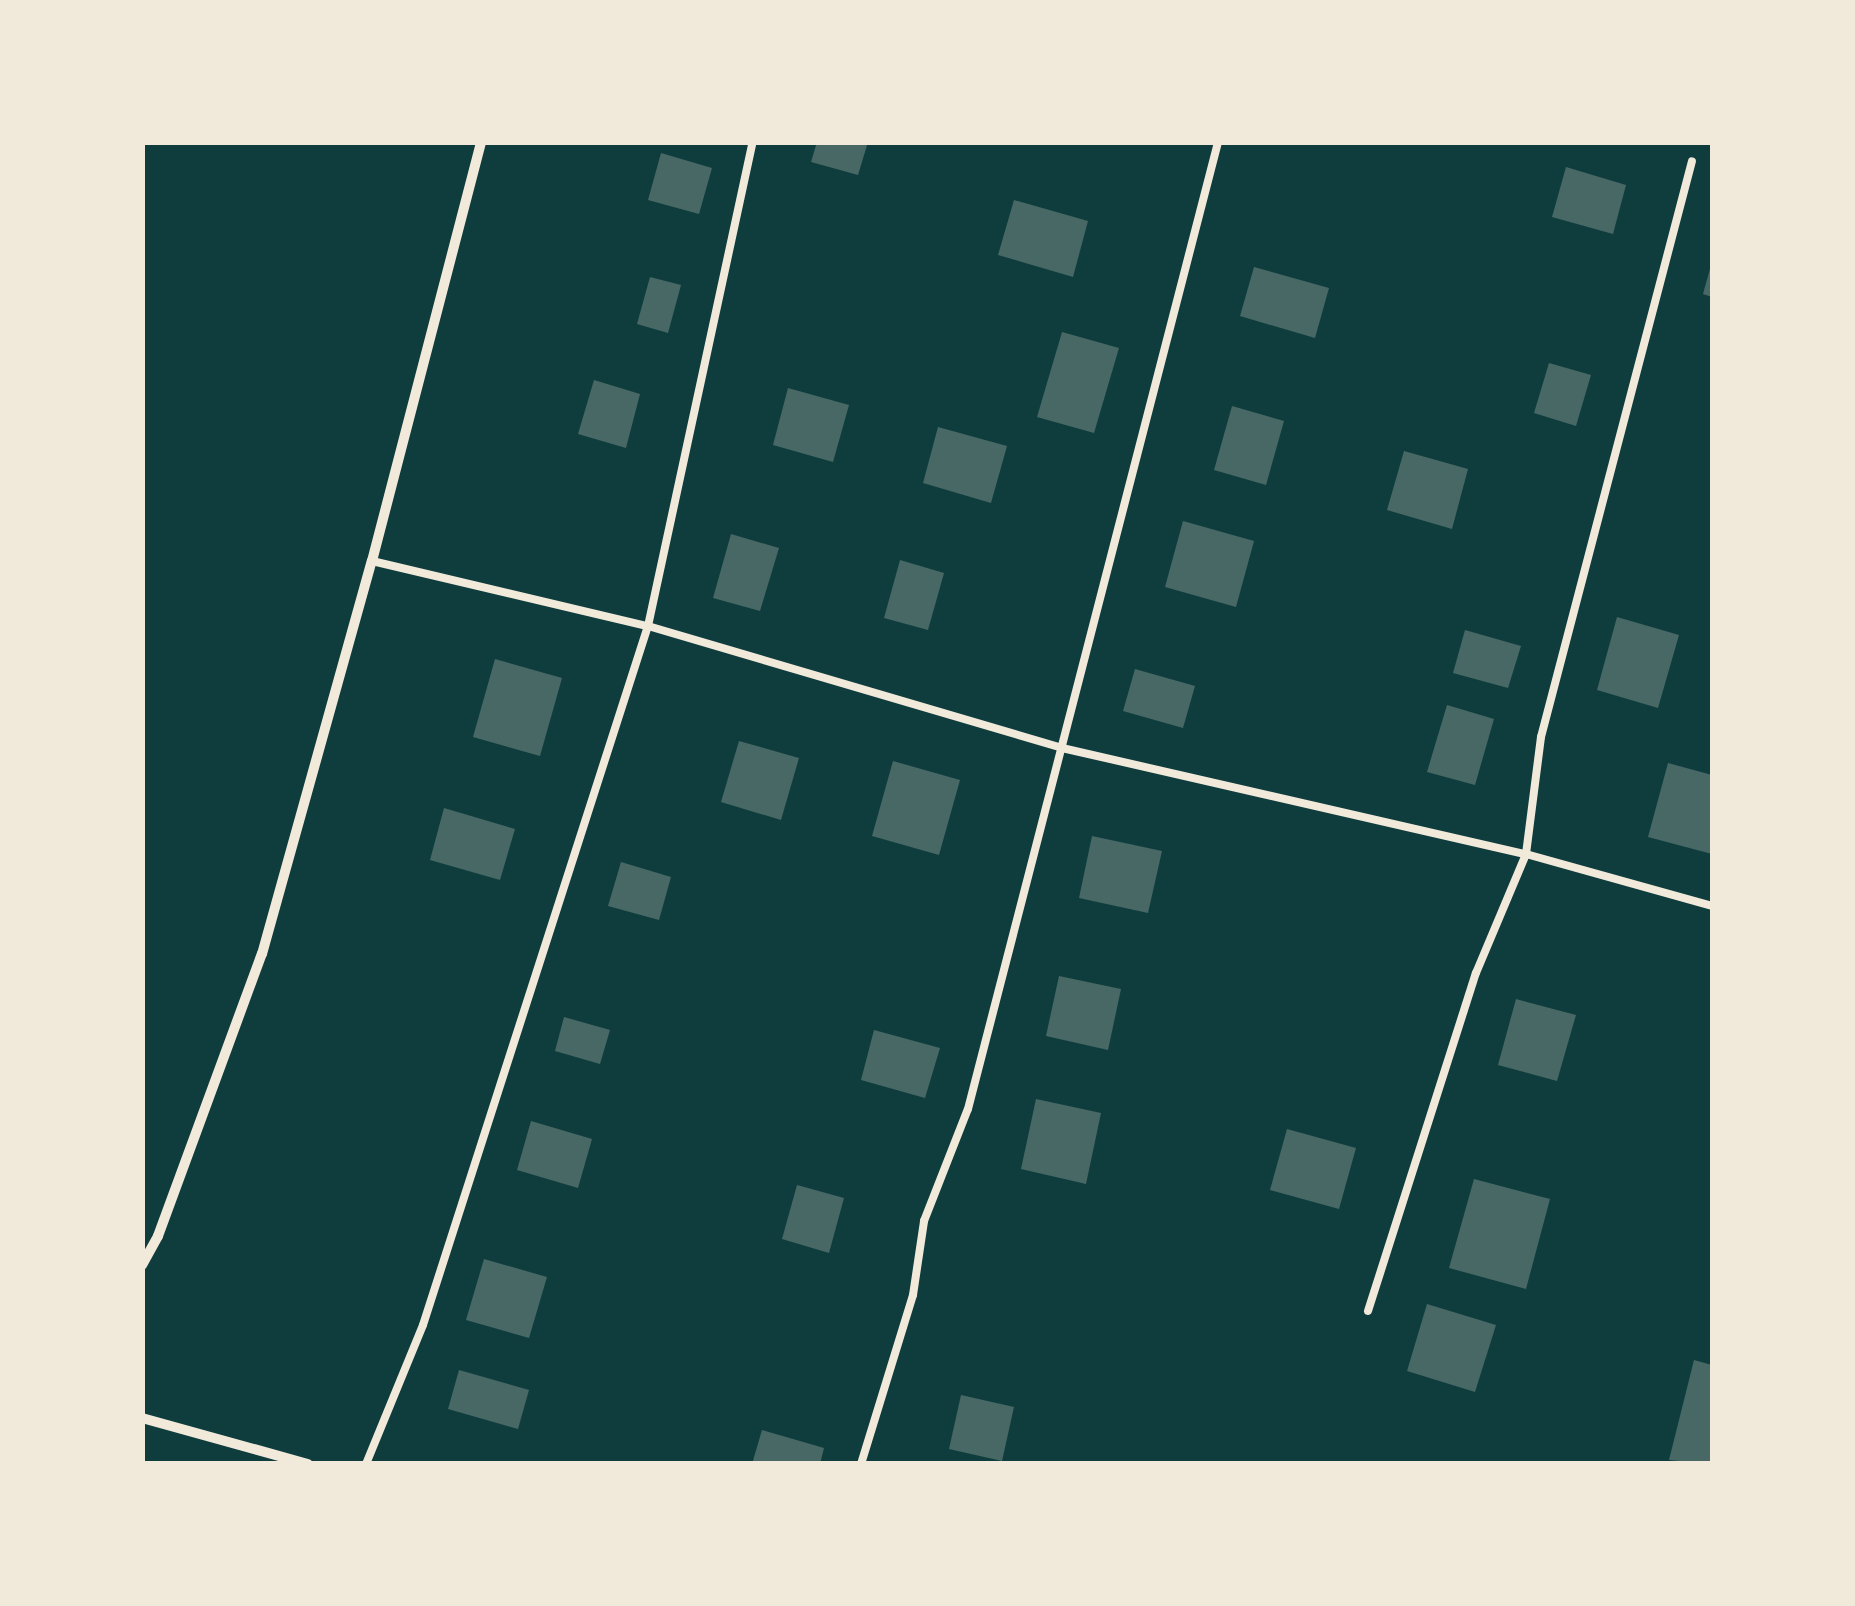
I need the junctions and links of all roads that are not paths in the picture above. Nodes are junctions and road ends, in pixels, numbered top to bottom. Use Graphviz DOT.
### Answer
graph roads {
  1 [pos="481,142"];
  2 [pos="753,142"];
  3 [pos="1218,142"];
  4 [pos="1692,161"];
  5 [pos="372,561"];
  6 [pos="648,626"];
  7 [pos="1062,748"];
  8 [pos="1526,854"];
  9 [pos="1712,906"];
  10 [pos="142,1266"];
  11 [pos="1368,1311"];
  12 [pos="142,1418"];
  13 [pos="308,1464"];
  14 [pos="366,1464"];
  15 [pos="861,1464"];
  1 -- 5 [label="street"];
  2 -- 6 [label="lane"];
  3 -- 7 [label="lane"];
  4 -- 8 [label="lane"];
  5 -- 6 [label="lane"];
  5 -- 10 [label="street"];
  6 -- 7 [label="lane"];
  6 -- 14 [label="lane"];
  7 -- 8 [label="lane"];
  7 -- 15 [label="lane"];
  8 -- 9 [label="lane"];
  8 -- 11 [label="lane"];
  12 -- 13 [label="street"];
}
